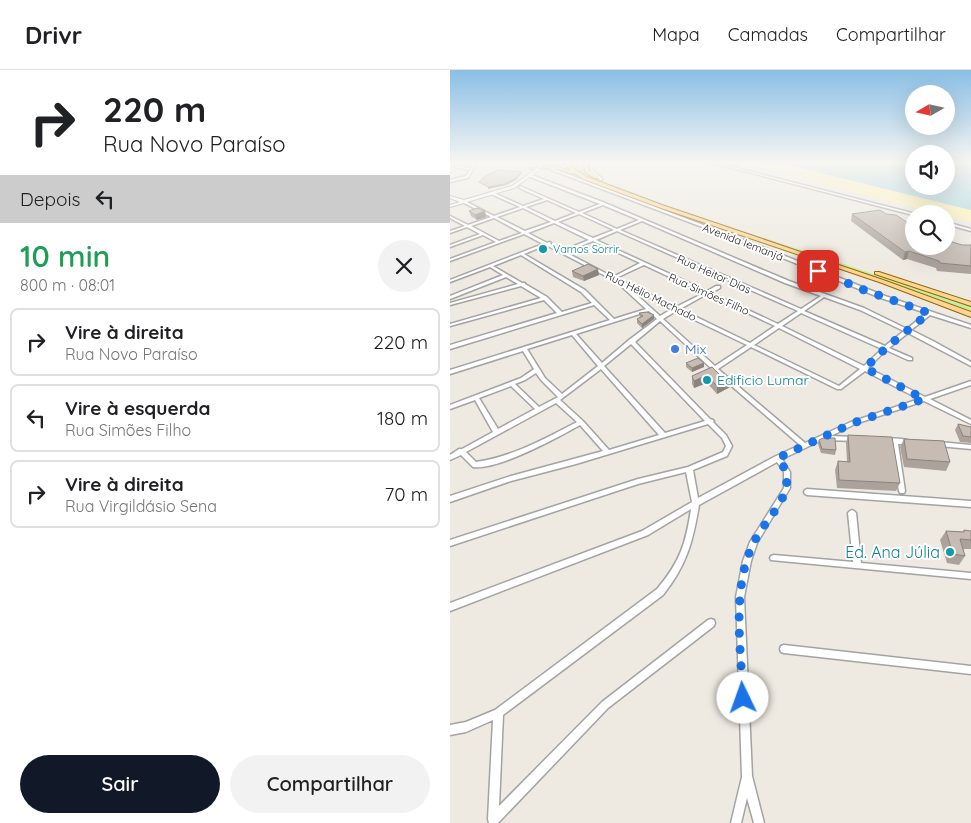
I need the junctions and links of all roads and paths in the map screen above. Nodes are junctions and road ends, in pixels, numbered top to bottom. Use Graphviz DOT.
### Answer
graph roads {
  1 [pos="450,197"];
  2 [pos="480,197"];
  3 [pos="500,197"];
  4 [pos="543,197"];
  5 [pos="591,197"];
  6 [pos="623,197"];
  7 [pos="636,197"];
  8 [pos="650,197"];
  9 [pos="848,197"];
  10 [pos="547,199"];
  11 [pos="465,202"];
  12 [pos="604,204"];
  13 [pos="450,206"];
  14 [pos="660,206"];
  15 [pos="522,208"];
  16 [pos="905,212"];
  17 [pos="579,214"];
  18 [pos="668,214"];
  19 [pos="496,216"];
  20 [pos="450,217"];
  21 [pos="642,220"];
  22 [pos="555,223"];
  23 [pos="468,226"];
  24 [pos="955,226"];
  25 [pos="616,230"];
  26 [pos="971,230"];
  27 [pos="450,232"];
  28 [pos="528,232"];
  29 [pos="484,234"];
  30 [pos="592,240"];
  31 [pos="761,240"];
  32 [pos="499,242"];
  33 [pos="549,244"];
  34 [pos="450,246"];
  35 [pos="764,249"];
  36 [pos="564,251"];
  37 [pos="522,254"];
  38 [pos="450,260"];
  39 [pos="642,264"];
  40 [pos="491,266"];
  41 [pos="506,275"];
  42 [pos="614,278"];
  43 [pos="728,280"];
  44 [pos="450,281"];
  45 [pos="620,282"];
  46 [pos="523,284"];
  47 [pos="706,294"];
  48 [pos="822,296"];
  49 [pos="450,298"];
  50 [pos="545,298"];
  51 [pos="596,303"];
  52 [pos="450,304"];
  53 [pos="971,304"];
  54 [pos="650,309"];
  55 [pos="676,309"];
  56 [pos="800,310"];
  57 [pos="929,313"];
  58 [pos="561,314"];
  59 [pos="969,315"];
  60 [pos="660,318"];
  61 [pos="613,321"];
  62 [pos="450,325"];
  63 [pos="779,326"];
  64 [pos="971,327"];
  65 [pos="909,331"];
  66 [pos="573,334"];
  67 [pos="631,341"];
  68 [pos="752,345"];
  69 [pos="450,347"];
  70 [pos="887,347"];
  71 [pos="524,349"];
  72 [pos="910,359"];
  73 [pos="971,364"];
  74 [pos="602,365"];
  75 [pos="865,368"];
  76 [pos="715,369"];
  77 [pos="537,370"];
  78 [pos="450,372"];
  79 [pos="971,383"];
  80 [pos="512,384"];
  81 [pos="476,397"];
  82 [pos="559,398"];
  83 [pos="924,399"];
  84 [pos="450,407"];
  85 [pos="538,409"];
  86 [pos="711,421"];
  87 [pos="581,422"];
  88 [pos="971,422"];
  89 [pos="496,432"];
  90 [pos="663,435"];
  91 [pos="820,438"];
  92 [pos="866,440"];
  93 [pos="875,440"];
  94 [pos="894,441"];
  95 [pos="917,443"];
  96 [pos="934,444"];
  97 [pos="804,445"];
  98 [pos="971,447"];
  99 [pos="607,452"];
  100 [pos="454,454"];
  101 [pos="778,458"];
  102 [pos="689,469"];
  103 [pos="902,491"];
  104 [pos="807,492"];
  105 [pos="450,499"];
  106 [pos="696,503"];
  107 [pos="971,504"];
  108 [pos="852,513"];
  109 [pos="450,543"];
  110 [pos="774,558"];
  111 [pos="858,565"];
  112 [pos="971,576"];
  113 [pos="450,607"];
  114 [pos="711,623"];
  115 [pos="784,650"];
  116 [pos="971,670"];
  117 [pos="498,713"];
  118 [pos="450,730"];
  119 [pos="747,776"];
  120 [pos="493,821"];
  121 [pos="736,823"];
  122 [pos="759,823"];
  1 -- 11 [label="street"];
  2 -- 11 [label="street"];
  3 -- 15 [label="street, Rua Simões Filho"];
  4 -- 10 [label="street, Rua Heitor Dias"];
  5 -- 12 [label="street"];
  6 -- 18 [label="street, Avenida Iemanjá"];
  7 -- 14 [label="main road"];
  8 -- 53 [label="main road"];
  9 -- 16 [label="street"];
  10 -- 15 [label="street"];
  10 -- 17 [label="street, Rua Heitor Dias"];
  11 -- 13 [label="street"];
  11 -- 19 [label="street, Rua Hélio Machado"];
  12 -- 17 [label="street"];
  12 -- 21 [label="street"];
  14 -- 18 [label="main road"];
  14 -- 31 [label="main road"];
  15 -- 19 [label="street"];
  15 -- 22 [label="street, Rua Simões Filho"];
  17 -- 22 [label="street"];
  17 -- 25 [label="street, Rua Heitor Dias"];
  18 -- 35 [label="street, Avenida Iemanjá"];
  19 -- 23 [label="street"];
  19 -- 28 [label="street, Rua Hélio Machado"];
  20 -- 23 [label="street"];
  21 -- 25 [label="street"];
  21 -- 48 [label="street"];
  22 -- 28 [label="street"];
  22 -- 30 [label="street, Rua Simões Filho"];
  23 -- 27 [label="street"];
  23 -- 29 [label="street"];
  24 -- 26 [label="street"];
  25 -- 30 [label="street"];
  25 -- 43 [label="street, Rua Heitor Dias"];
  28 -- 32 [label="street"];
  28 -- 33 [label="street, Rua Hélio Machado"];
  29 -- 32 [label="street"];
  29 -- 34 [label="street"];
  30 -- 36 [label="street"];
  30 -- 39 [label="street, Rua Simões Filho"];
  31 -- 35 [label="main road"];
  31 -- 59 [label="main road"];
  32 -- 38 [label="street"];
  33 -- 36 [label="street, Rua Hélio Machado"];
  33 -- 37 [label="street"];
  35 -- 57 [label="street, Avenida Iemanjá"];
  36 -- 42 [label="street, Rua Hélio Machado"];
  37 -- 40 [label="street"];
  37 -- 51 [label="street"];
  39 -- 42 [label="street"];
  39 -- 47 [label="street, Rua Simões Filho"];
  40 -- 41 [label="street"];
  40 -- 44 [label="street"];
  41 -- 46 [label="street"];
  41 -- 49 [label="street"];
  42 -- 45 [label="street, Rua Hélio Machado"];
  43 -- 47 [label="street"];
  43 -- 56 [label="street, Rua Heitor Dias"];
  45 -- 54 [label="street"];
  45 -- 55 [label="street, Rua Hélio Machado"];
  46 -- 50 [label="street"];
  46 -- 52 [label="street"];
  47 -- 55 [label="street"];
  47 -- 63 [label="street, Rua Simões Filho"];
  48 -- 56 [label="street"];
  48 -- 65 [label="street"];
  50 -- 58 [label="street"];
  50 -- 62 [label="street"];
  51 -- 58 [label="street"];
  51 -- 61 [label="street"];
  54 -- 60 [label="street"];
  54 -- 61 [label="street"];
  55 -- 60 [label="street"];
  55 -- 68 [label="street, Rua Hélio Machado"];
  56 -- 63 [label="street"];
  56 -- 70 [label="street, Rua Heitor Dias"];
  57 -- 64 [label="street, Avenida Iemanjá"];
  57 -- 65 [label="street"];
  58 -- 69 [label="street"];
  60 -- 67 [label="street"];
  60 -- 76 [label="street"];
  61 -- 66 [label="street"];
  63 -- 68 [label="street"];
  63 -- 75 [label="street, Rua Simões Filho"];
  65 -- 70 [label="street"];
  65 -- 73 [label="street"];
  66 -- 71 [label="street"];
  66 -- 74 [label="street"];
  67 -- 74 [label="street"];
  67 -- 86 [label="street"];
  68 -- 75 [label="street, Rua Hélio Machado"];
  68 -- 76 [label="street"];
  70 -- 72 [label="street, Rua Heitor Dias"];
  70 -- 75 [label="street"];
  71 -- 77 [label="street"];
  71 -- 78 [label="street"];
  74 -- 82 [label="street"];
  74 -- 90 [label="street"];
  75 -- 83 [label="street, Rua Simões Filho"];
  76 -- 97 [label="street"];
  77 -- 80 [label="street"];
  77 -- 82 [label="street"];
  79 -- 83 [label="street"];
  80 -- 81 [label="street"];
  80 -- 85 [label="street"];
  81 -- 84 [label="street"];
  81 -- 89 [label="street"];
  82 -- 85 [label="street"];
  82 -- 87 [label="street"];
  83 -- 88 [label="street, Rua Simões Filho"];
  83 -- 91 [label="street"];
  85 -- 89 [label="street"];
  86 -- 90 [label="street"];
  86 -- 102 [label="street"];
  87 -- 99 [label="street"];
  87 -- 100 [label="street"];
  89 -- 100 [label="street"];
  90 -- 99 [label="street"];
  91 -- 92 [label="street"];
  91 -- 97 [label="street"];
  93 -- 94 [label="street"];
  94 -- 95 [label="street"];
  94 -- 103 [label="street"];
  96 -- 98 [label="street"];
  97 -- 101 [label="street"];
  99 -- 105 [label="street"];
  101 -- 106 [label="street"];
  101 -- 119 [label="street"];
  102 -- 106 [label="street"];
  102 -- 109 [label="street"];
  104 -- 107 [label="street"];
  106 -- 113 [label="street"];
  106 -- 117 [label="street"];
  108 -- 111 [label="street"];
  110 -- 111 [label="street"];
  111 -- 112 [label="street"];
  114 -- 120 [label="street"];
  115 -- 116 [label="street"];
  117 -- 118 [label="street"];
  117 -- 120 [label="street"];
  119 -- 121 [label="street"];
  119 -- 122 [label="street"];
}
